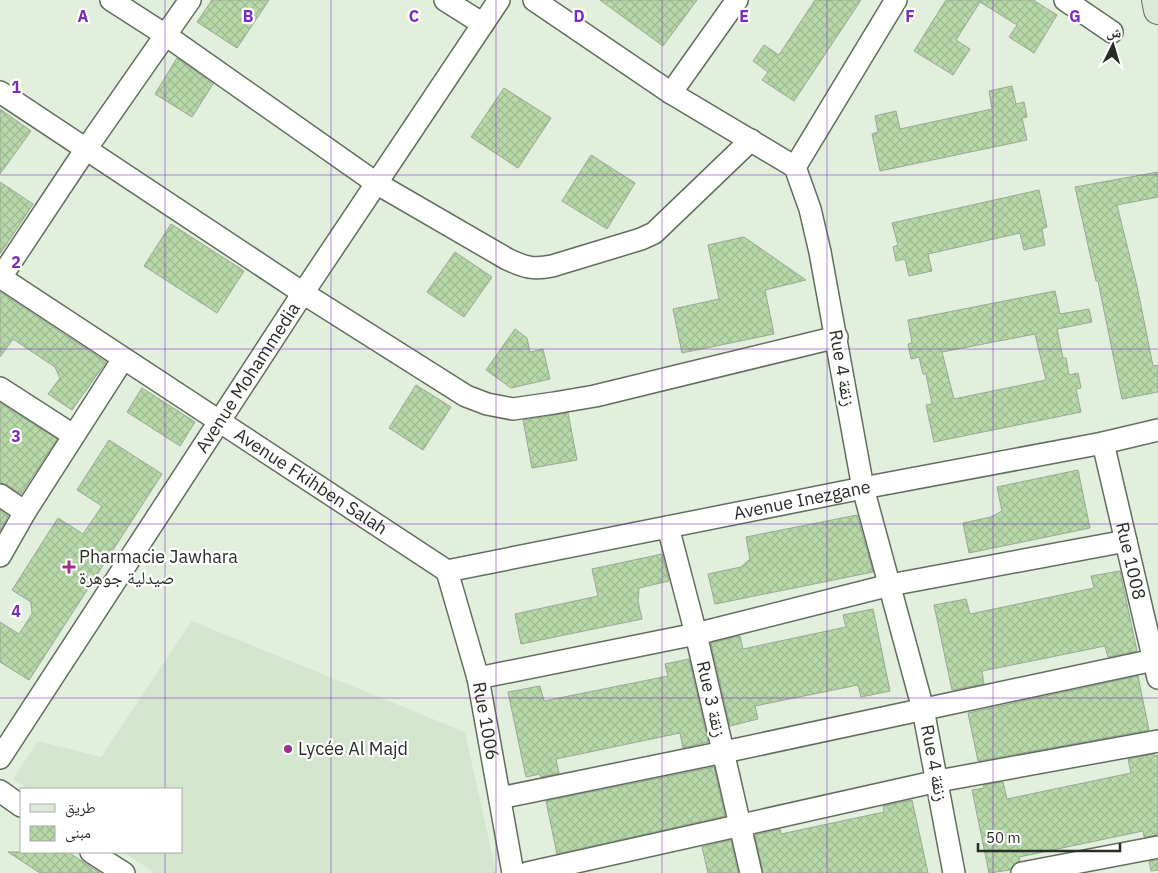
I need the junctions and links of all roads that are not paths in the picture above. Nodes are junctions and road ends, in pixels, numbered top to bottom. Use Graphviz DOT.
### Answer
graph roads {
  1 [pos="110,0"];
  2 [pos="190,0"];
  3 [pos="446,0"];
  4 [pos="499,0"];
  5 [pos="534,0"];
  6 [pos="737,0"];
  7 [pos="896,0"];
  8 [pos="1065,0"];
  9 [pos="1156,0"];
  10 [pos="1158,10"];
  11 [pos="483,24"];
  12 [pos="1112,32"];
  13 [pos="167,36"];
  14 [pos="0,92"];
  15 [pos="671,93"];
  16 [pos="751,140"];
  17 [pos="86,149"];
  18 [pos="795,167"];
  19 [pos="376,183"];
  20 [pos="0,277"];
  21 [pos="303,293"];
  22 [pos="836,337"];
  23 [pos="123,359"];
  24 [pos="0,388"];
  25 [pos="220,420"];
  26 [pos="1158,430"];
  27 [pos="73,435"];
  28 [pos="1103,443"];
  29 [pos="863,488"];
  30 [pos="0,495"];
  31 [pos="25,512"];
  32 [pos="668,527"];
  33 [pos="1126,541"];
  34 [pos="0,556"];
  35 [pos="447,570"];
  36 [pos="890,585"];
  37 [pos="696,634"];
  38 [pos="1156,669"];
  39 [pos="478,678"];
  40 [pos="923,709"];
  41 [pos="1158,741"];
  42 [pos="724,752"];
  43 [pos="0,758"];
  44 [pos="938,780"];
  45 [pos="0,791"];
  46 [pos="500,798"];
  47 [pos="20,805"];
  48 [pos="741,826"];
  49 [pos="1158,847"];
  50 [pos="93,853"];
  51 [pos="124,873"];
  52 [pos="513,873"];
  53 [pos="527,873"];
  54 [pos="751,873"];
  55 [pos="954,873"];
  56 [pos="1022,873"];
  1 -- 13 [label="street"];
  2 -- 13 [label="street"];
  3 -- 11 [label="street"];
  4 -- 11 [label="street, Avenue Mohammedia"];
  5 -- 15 [label="street"];
  6 -- 15 [label="street"];
  7 -- 18 [label="street"];
  8 -- 12 [label="street"];
  9 -- 10 [label="main road"];
  11 -- 19 [label="street, Avenue Mohammedia"];
  13 -- 17 [label="street"];
  13 -- 19 [label="street"];
  14 -- 17 [label="street"];
  15 -- 16 [label="street"];
  16 -- 18 [label="street"];
  16 -- 19 [label="street"];
  17 -- 20 [label="street"];
  17 -- 21 [label="street"];
  18 -- 22 [label="street, Rue 4 زنقة"];
  19 -- 21 [label="street, Avenue Mohammedia"];
  20 -- 23 [label="street, Avenue Fkihben Salah"];
  21 -- 22 [label="street"];
  21 -- 25 [label="street, Avenue Mohammedia"];
  22 -- 29 [label="street, Rue 4 زنقة"];
  23 -- 25 [label="street, Avenue Fkihben Salah"];
  23 -- 27 [label="street"];
  24 -- 27 [label="street"];
  25 -- 35 [label="street, Avenue Fkihben Salah"];
  25 -- 43 [label="street, Avenue Mohammedia"];
  26 -- 28 [label="street, Avenue Inezgane"];
  27 -- 31 [label="street"];
  28 -- 29 [label="street, Avenue Inezgane"];
  28 -- 33 [label="street, Rue 1008"];
  29 -- 32 [label="street, Avenue Inezgane"];
  29 -- 36 [label="street, Rue 4 زنقة"];
  30 -- 31 [label="street"];
  31 -- 34 [label="street"];
  32 -- 35 [label="street, Avenue Inezgane"];
  32 -- 37 [label="street, Rue 3 زنقة"];
  33 -- 36 [label="street"];
  33 -- 38 [label="street, Rue 1008"];
  35 -- 39 [label="street, Rue 1006"];
  36 -- 37 [label="street"];
  36 -- 40 [label="street, Rue 4 زنقة"];
  37 -- 39 [label="street"];
  37 -- 42 [label="street, Rue 3 زنقة"];
  38 -- 40 [label="street"];
  39 -- 46 [label="street, Rue 1006"];
  40 -- 42 [label="street"];
  40 -- 44 [label="street, Rue 4 زنقة"];
  41 -- 44 [label="street"];
  42 -- 46 [label="street"];
  42 -- 48 [label="street, Rue 3 زنقة"];
  44 -- 48 [label="street"];
  44 -- 55 [label="street, Rue 4 زنقة"];
  45 -- 47 [label="street"];
  46 -- 52 [label="street, Rue 1006"];
  48 -- 53 [label="street"];
  48 -- 54 [label="street, Rue 3 زنقة"];
  49 -- 56 [label="street"];
  50 -- 51 [label="street"];
}
